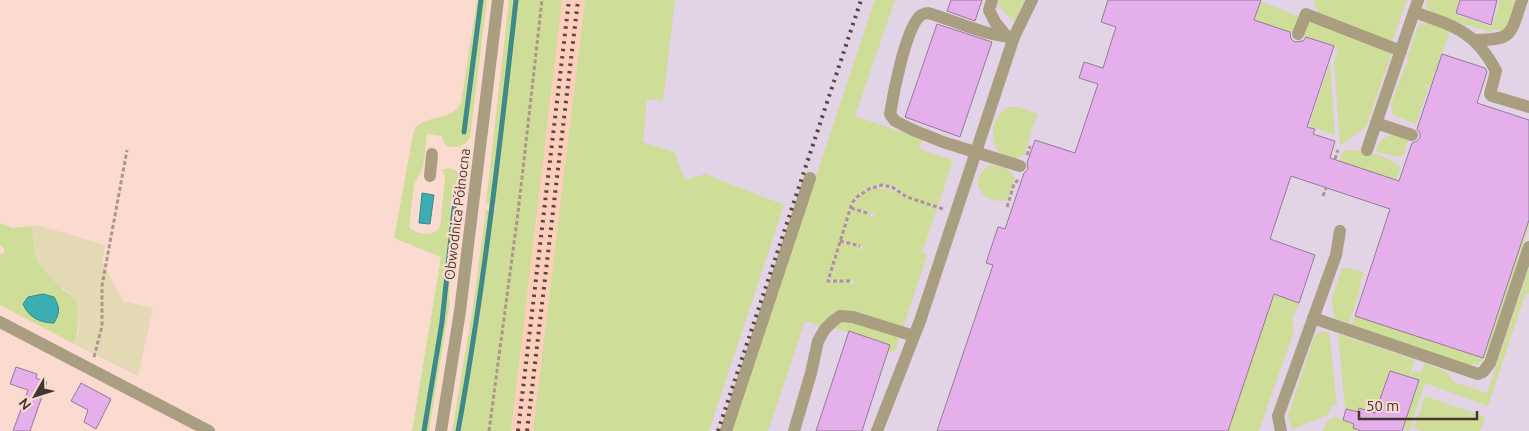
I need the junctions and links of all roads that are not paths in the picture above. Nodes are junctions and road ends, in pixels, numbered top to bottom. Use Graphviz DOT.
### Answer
graph roads {
  1 [pos="498,0"];
  2 [pos="992,0"];
  3 [pos="1032,0"];
  4 [pos="1522,0"];
  5 [pos="1416,6"];
  6 [pos="1298,34"];
  7 [pos="1010,37"];
  8 [pos="1474,40"];
  9 [pos="1401,50"];
  10 [pos="1529,107"];
  11 [pos="1376,123"];
  12 [pos="1412,135"];
  13 [pos="1367,150"];
  14 [pos="977,153"];
  15 [pos="432,154"];
  16 [pos="1020,166"];
  17 [pos="430,176"];
  18 [pos="810,178"];
  19 [pos="1340,231"];
  20 [pos="1529,247"];
  21 [pos="1312,318"];
  22 [pos="0,322"];
  23 [pos="914,336"];
  24 [pos="209,431"];
  25 [pos="441,431"];
  26 [pos="726,431"];
  27 [pos="794,431"];
  28 [pos="877,431"];
  29 [pos="1281,431"];
  1 -- 25 [label="street, Obwodnica Północna"];
  2 -- 7 [label="street"];
  3 -- 7 [label="street"];
  4 -- 8 [label="street"];
  5 -- 8 [label="street"];
  5 -- 9 [label="street"];
  6 -- 9 [label="street"];
  7 -- 14 [label="street"];
  7 -- 14 [label="street"];
  8 -- 10 [label="street"];
  9 -- 11 [label="street"];
  11 -- 12 [label="street"];
  11 -- 13 [label="street"];
  14 -- 16 [label="street"];
  14 -- 23 [label="street"];
  15 -- 17 [label="street"];
  18 -- 26 [label="street"];
  19 -- 21 [label="street"];
  20 -- 21 [label="street"];
  21 -- 29 [label="street"];
  22 -- 24 [label="street"];
  23 -- 27 [label="street"];
  23 -- 28 [label="street"];
}
